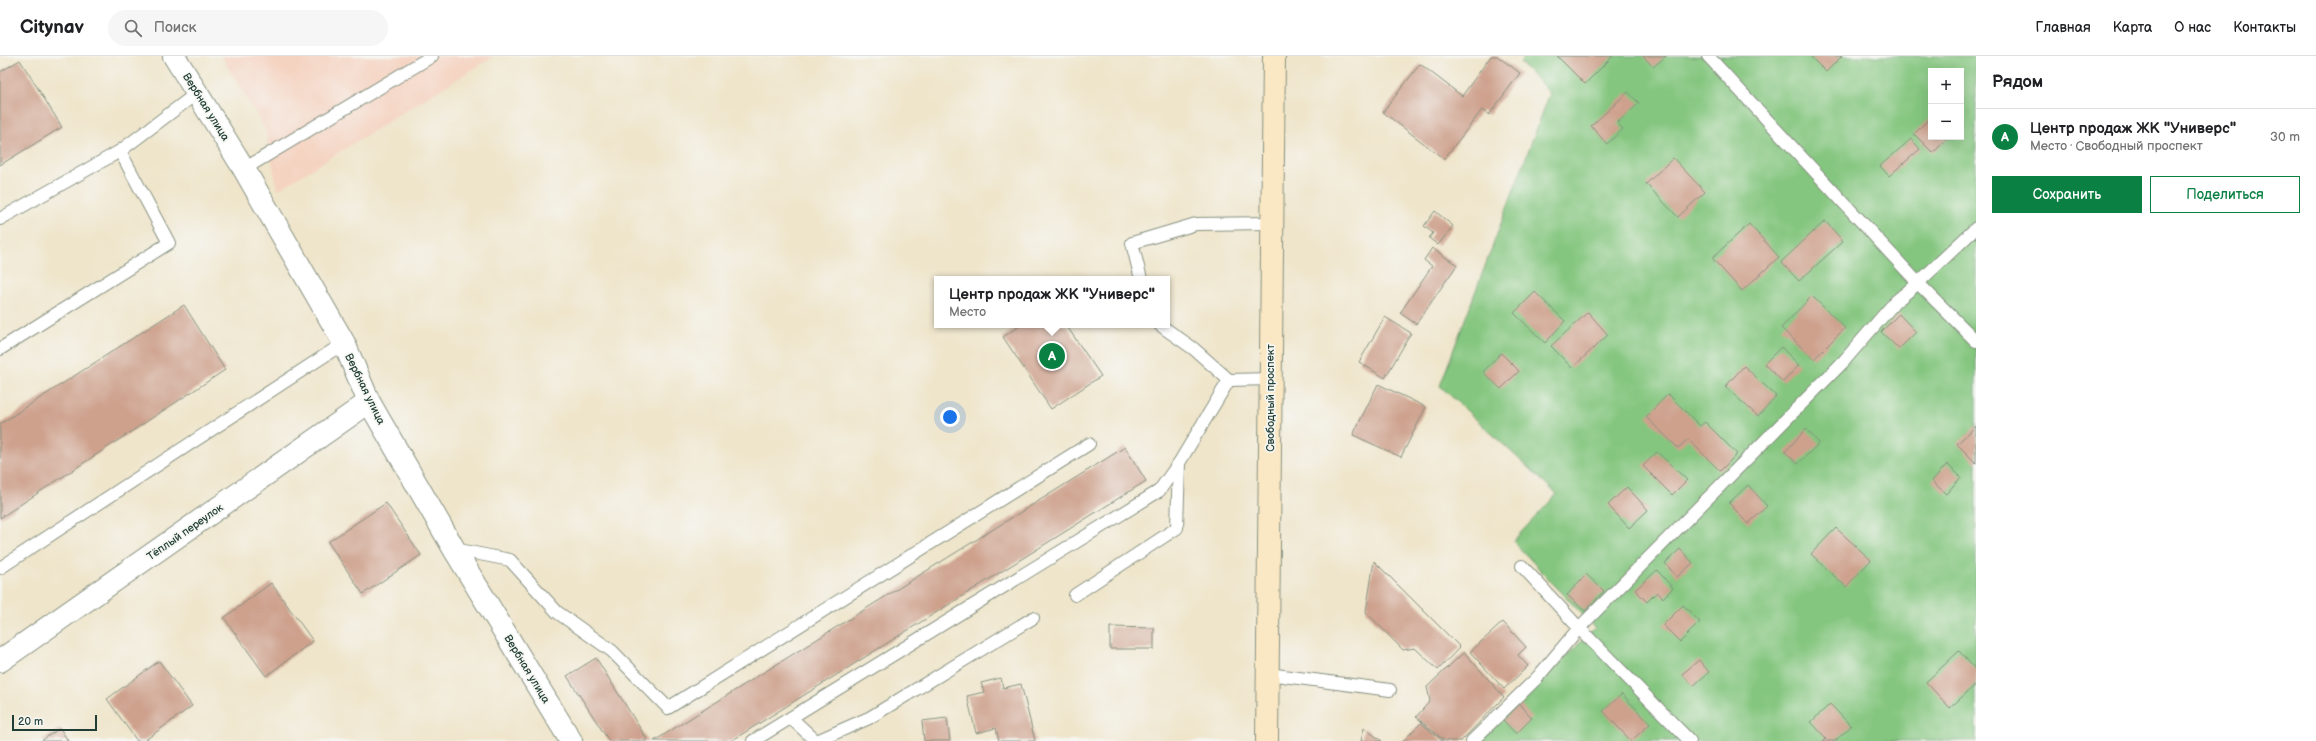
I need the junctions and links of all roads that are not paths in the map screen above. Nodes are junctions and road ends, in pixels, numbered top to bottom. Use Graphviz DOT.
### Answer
graph roads {
  1 [pos="174,56"];
  2 [pos="432,56"];
  3 [pos="1274,56"];
  4 [pos="1708,56"];
  5 [pos="197,93"];
  6 [pos="120,151"];
  7 [pos="244,169"];
  8 [pos="0,218"];
  9 [pos="1271,223"];
  10 [pos="1976,228"];
  11 [pos="1140,276"];
  12 [pos="1918,284"];
  13 [pos="1164,328"];
  14 [pos="1976,341"];
  15 [pos="344,343"];
  16 [pos="0,349"];
  17 [pos="1270,379"];
  18 [pos="1229,380"];
  19 [pos="369,402"];
  20 [pos="1089,444"];
  21 [pos="1180,463"];
  22 [pos="454,549"];
  23 [pos="1522,566"];
  24 [pos="0,568"];
  25 [pos="1075,595"];
  26 [pos="1032,618"];
  27 [pos="1579,628"];
  28 [pos="0,661"];
  29 [pos="1268,674"];
  30 [pos="1390,690"];
  31 [pos="791,718"];
  32 [pos="571,741"];
  33 [pos="753,741"];
  34 [pos="816,741"];
  35 [pos="1268,741"];
  36 [pos="1472,741"];
  37 [pos="1690,741"];
  1 -- 5 [label="street, Вербная улица"];
  2 -- 7 [label="lane"];
  3 -- 9 [label="main road, Свободный проспект"];
  4 -- 12 [label="lane"];
  5 -- 6 [label="lane"];
  5 -- 7 [label="street, Вербная улица"];
  6 -- 8 [label="lane"];
  6 -- 16 [label="lane"];
  7 -- 15 [label="street, Вербная улица"];
  9 -- 11 [label="lane"];
  9 -- 17 [label="main road, Свободный проспект"];
  10 -- 12 [label="lane"];
  12 -- 14 [label="lane"];
  12 -- 27 [label="lane"];
  13 -- 18 [label="lane"];
  15 -- 19 [label="street, Вербная улица"];
  15 -- 24 [label="lane"];
  17 -- 18 [label="lane"];
  17 -- 29 [label="main road, Свободный проспект"];
  18 -- 21 [label="lane"];
  19 -- 22 [label="street, Вербная улица"];
  19 -- 28 [label="street, Тёплый переулок"];
  20 -- 22 [label="lane"];
  21 -- 25 [label="lane"];
  21 -- 31 [label="lane"];
  22 -- 32 [label="street, Вербная улица"];
  23 -- 27 [label="lane"];
  26 -- 34 [label="lane"];
  27 -- 36 [label="lane"];
  27 -- 37 [label="lane"];
  29 -- 30 [label="lane"];
  29 -- 35 [label="main road, Свободный проспект"];
  31 -- 33 [label="lane"];
  31 -- 34 [label="lane"];
}
